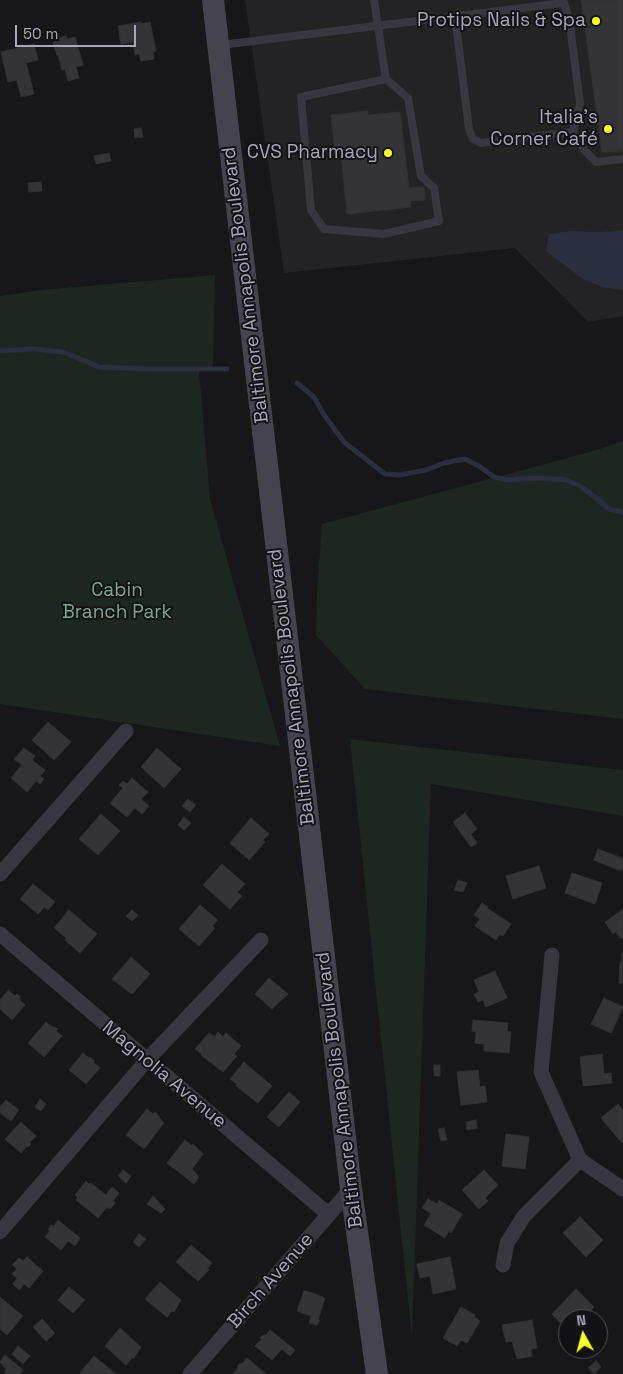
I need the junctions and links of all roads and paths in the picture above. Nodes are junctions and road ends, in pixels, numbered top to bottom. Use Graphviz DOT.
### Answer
graph roads {
  1 [pos="213,0"];
  2 [pos="374,0"];
  3 [pos="563,2"];
  4 [pos="454,16"];
  5 [pos="378,26"];
  6 [pos="219,45"];
  7 [pos="386,79"];
  8 [pos="573,132"];
  9 [pos="623,159"];
  10 [pos="126,731"];
  11 [pos="0,874"];
  12 [pos="0,934"];
  13 [pos="261,940"];
  14 [pos="552,955"];
  15 [pos="147,1060"];
  16 [pos="580,1160"];
  17 [pos="351,1188"];
  18 [pos="623,1189"];
  19 [pos="328,1214"];
  20 [pos="0,1232"];
  21 [pos="503,1265"];
  22 [pos="190,1374"];
  23 [pos="377,1374"];
  1 -- 6 [label="main road, Baltimore Annapolis Boulevard"];
  2 -- 5 [label="lane"];
  3 -- 4 [label="lane"];
  3 -- 8 [label="lane"];
  4 -- 5 [label="lane"];
  4 -- 8 [label="lane"];
  5 -- 6 [label="lane"];
  5 -- 7 [label="lane"];
  6 -- 17 [label="main road, Baltimore Annapolis Boulevard"];
  7 -- 7 [label="lane"];
  8 -- 9 [label="lane"];
  10 -- 11 [label="street"];
  12 -- 15 [label="street, Magnolia Avenue"];
  13 -- 15 [label="street"];
  14 -- 16 [label="street"];
  15 -- 19 [label="street, Magnolia Avenue"];
  15 -- 20 [label="street"];
  16 -- 18 [label="street"];
  16 -- 21 [label="street"];
  17 -- 19 [label="street, Birch Avenue"];
  17 -- 23 [label="main road, Baltimore Annapolis Boulevard"];
  19 -- 22 [label="street, Birch Avenue"];
}
